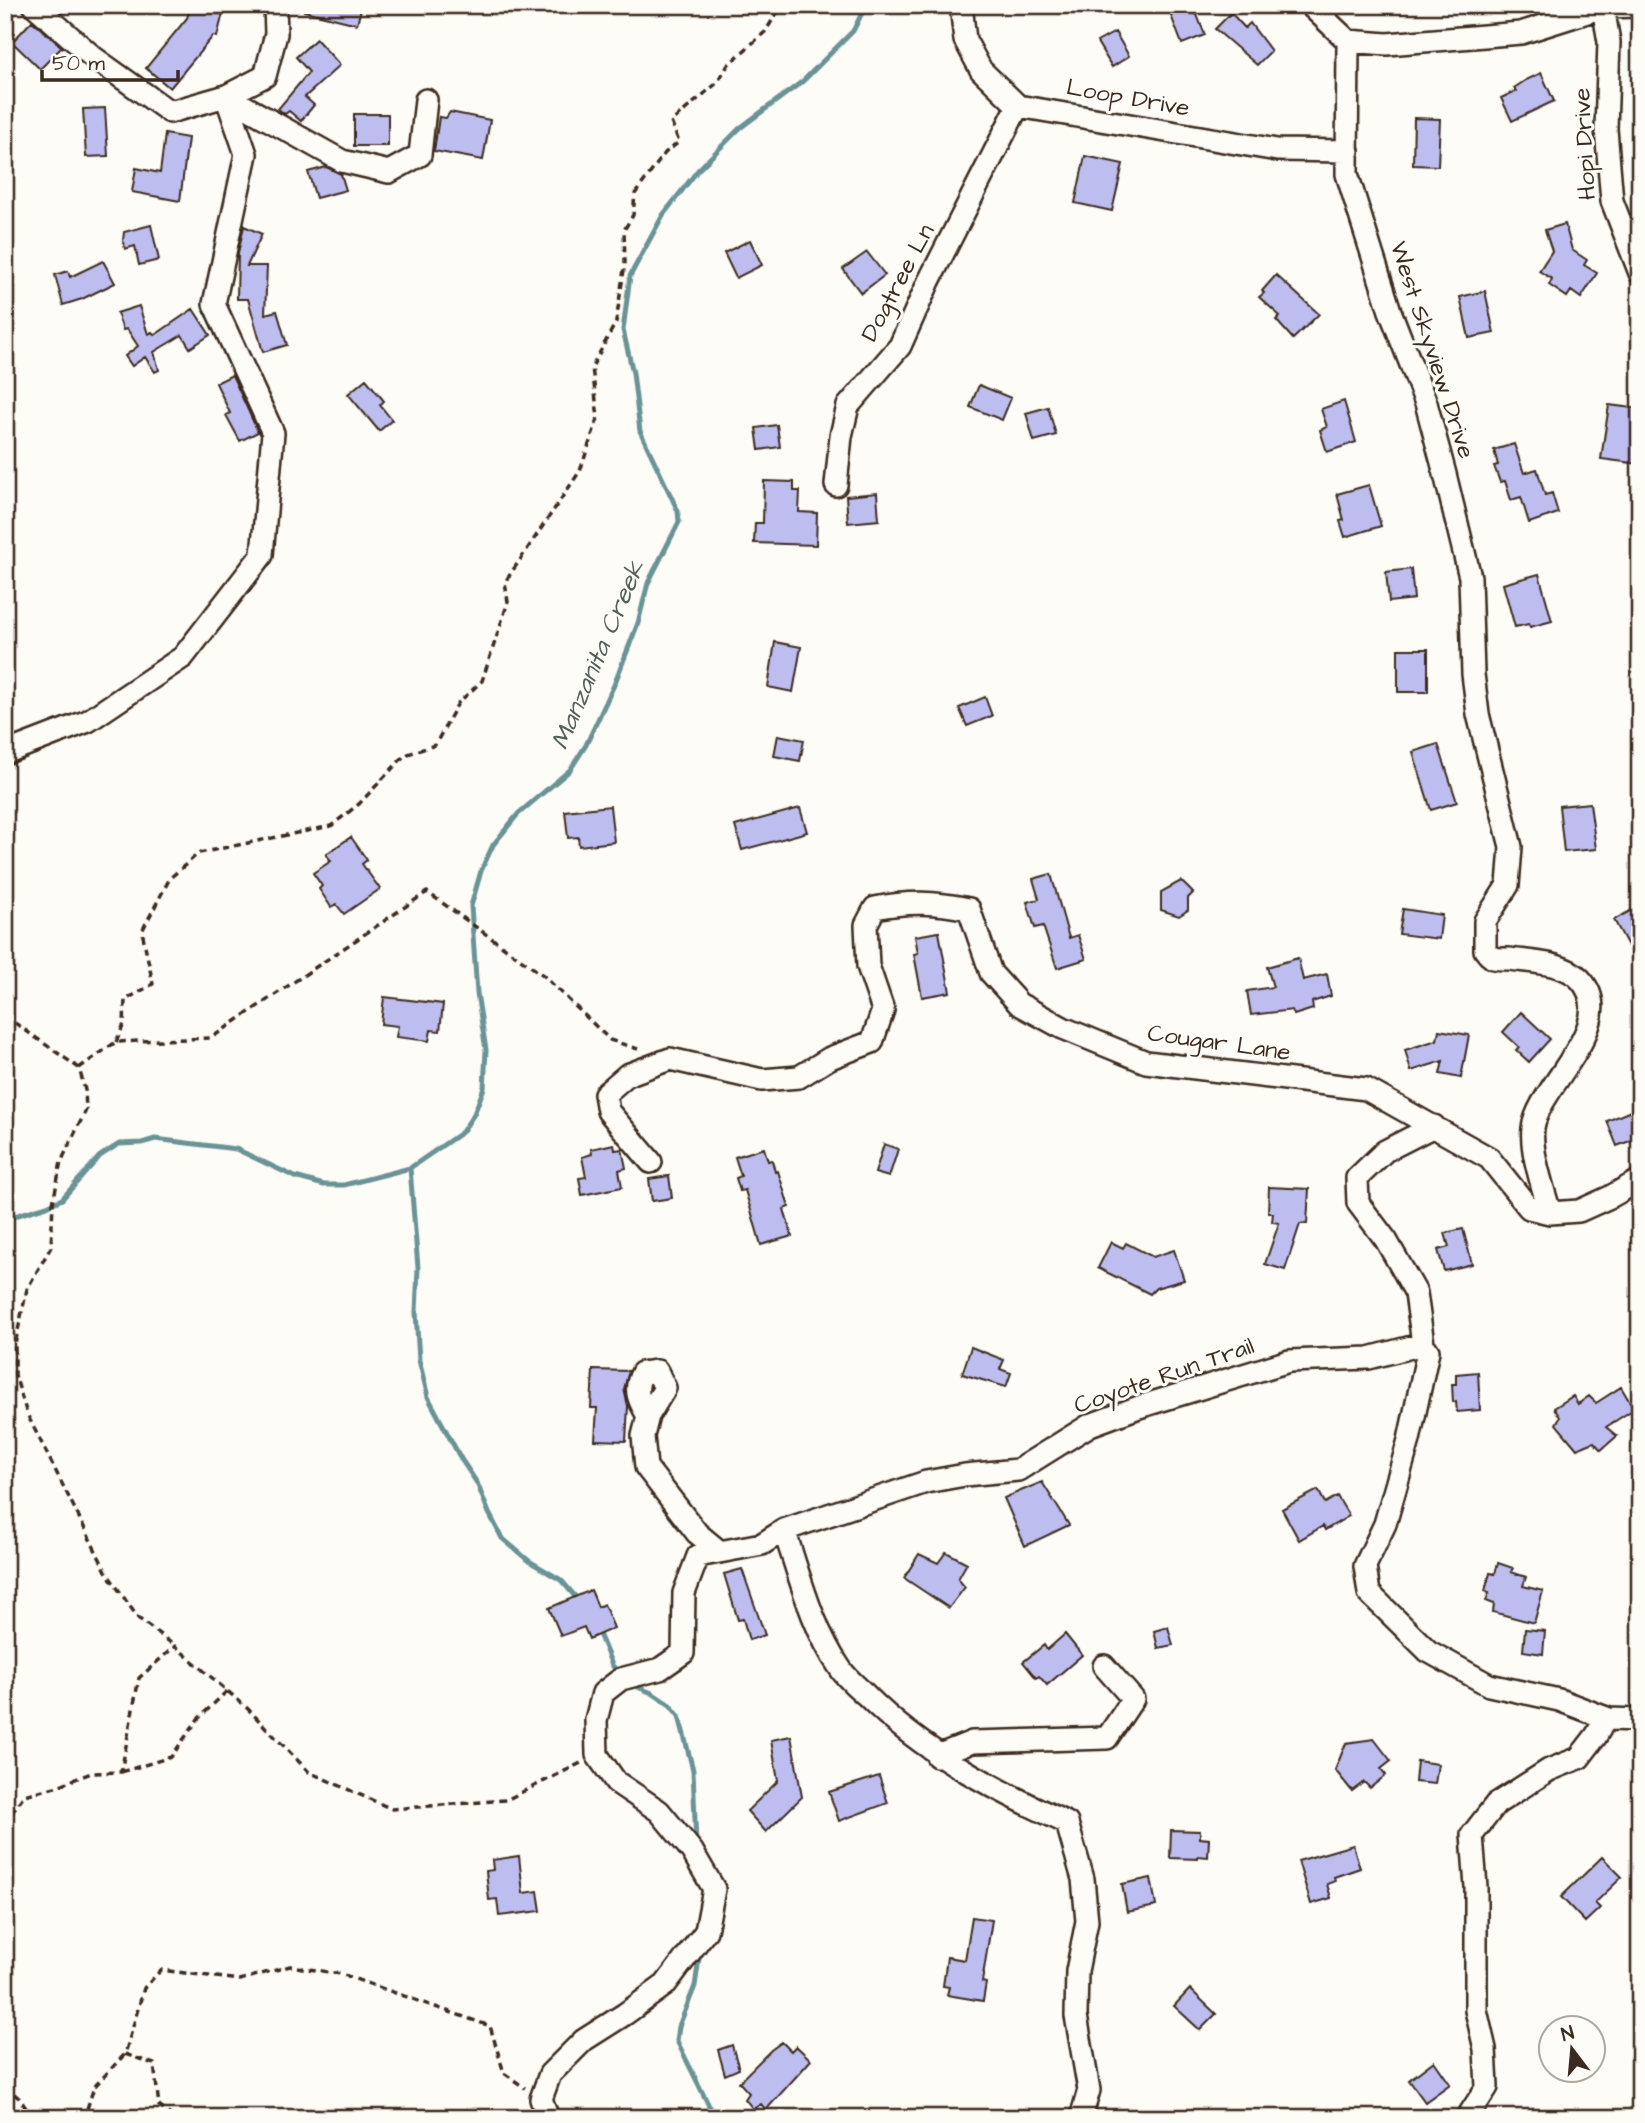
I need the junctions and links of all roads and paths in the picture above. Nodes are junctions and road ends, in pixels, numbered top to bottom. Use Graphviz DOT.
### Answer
graph roads {
  1 [pos="34,5"];
  2 [pos="275,5"];
  3 [pos="782,5"];
  4 [pos="961,5"];
  5 [pos="1310,5"];
  6 [pos="1640,6"];
  7 [pos="1603,7"];
  8 [pos="1348,41"];
  9 [pos="226,96"];
  10 [pos="426,100"];
  11 [pos="1018,106"];
  12 [pos="1348,151"];
  13 [pos="1640,273"];
  14 [pos="836,485"];
  15 [pos="5,753"];
  16 [pos="5,1016"];
  17 [pos="116,1042"];
  18 [pos="670,1059"];
  19 [pos="79,1068"];
  20 [pos="1434,1126"];
  21 [pos="651,1162"];
  22 [pos="1640,1180"];
  23 [pos="1550,1213"];
  24 [pos="1426,1348"];
  25 [pos="648,1416"];
  26 [pos="784,1530"];
  27 [pos="720,1552"];
  28 [pos="175,1646"];
  29 [pos="1104,1666"];
  30 [pos="227,1691"];
  31 [pos="1606,1718"];
  32 [pos="1640,1720"];
  33 [pos="597,1755"];
  34 [pos="937,1755"];
  35 [pos="121,1772"];
  36 [pos="5,1823"];
  37 [pos="5,1860"];
  38 [pos="5,1914"];
  39 [pos="125,2054"];
  40 [pos="5,2086"];
  41 [pos="545,2108"];
  42 [pos="33,2118"];
  43 [pos="80,2118"];
  44 [pos="174,2118"];
  45 [pos="1081,2118"];
  46 [pos="1466,2118"];
  1 -- 9 [label="street"];
  2 -- 9 [label="street"];
  3 -- 17 [label="path"];
  4 -- 11 [label="street"];
  5 -- 8 [label="street"];
  6 -- 7 [label="street"];
  7 -- 8 [label="street"];
  7 -- 13 [label="street, Hopi Drive"];
  8 -- 12 [label="street, West Skyview Drive"];
  9 -- 10 [label="street"];
  9 -- 15 [label="street"];
  11 -- 12 [label="street, Loop Drive"];
  11 -- 14 [label="street, Dogtree Ln"];
  12 -- 23 [label="street, West Skyview Drive"];
  16 -- 19 [label="path"];
  17 -- 18 [label="path"];
  17 -- 19 [label="path"];
  18 -- 20 [label="street, Cougar Lane"];
  18 -- 21 [label="street"];
  19 -- 28 [label="path"];
  20 -- 23 [label="street, Cougar Lane"];
  20 -- 24 [label="street"];
  22 -- 23 [label="street"];
  24 -- 26 [label="street, Coyote Run Trail"];
  24 -- 31 [label="street"];
  25 -- 27 [label="street"];
  26 -- 27 [label="street, Coyote Run Trail"];
  26 -- 34 [label="street"];
  27 -- 33 [label="street"];
  28 -- 30 [label="path"];
  28 -- 35 [label="path"];
  29 -- 34 [label="street"];
  30 -- 33 [label="path"];
  30 -- 35 [label="path"];
  31 -- 32 [label="street"];
  31 -- 46 [label="street"];
  33 -- 41 [label="street"];
  34 -- 45 [label="street"];
  35 -- 36 [label="path"];
  37 -- 38 [label="path"];
  39 -- 41 [label="path"];
  39 -- 43 [label="path"];
  39 -- 44 [label="path"];
  40 -- 42 [label="path"];
}
